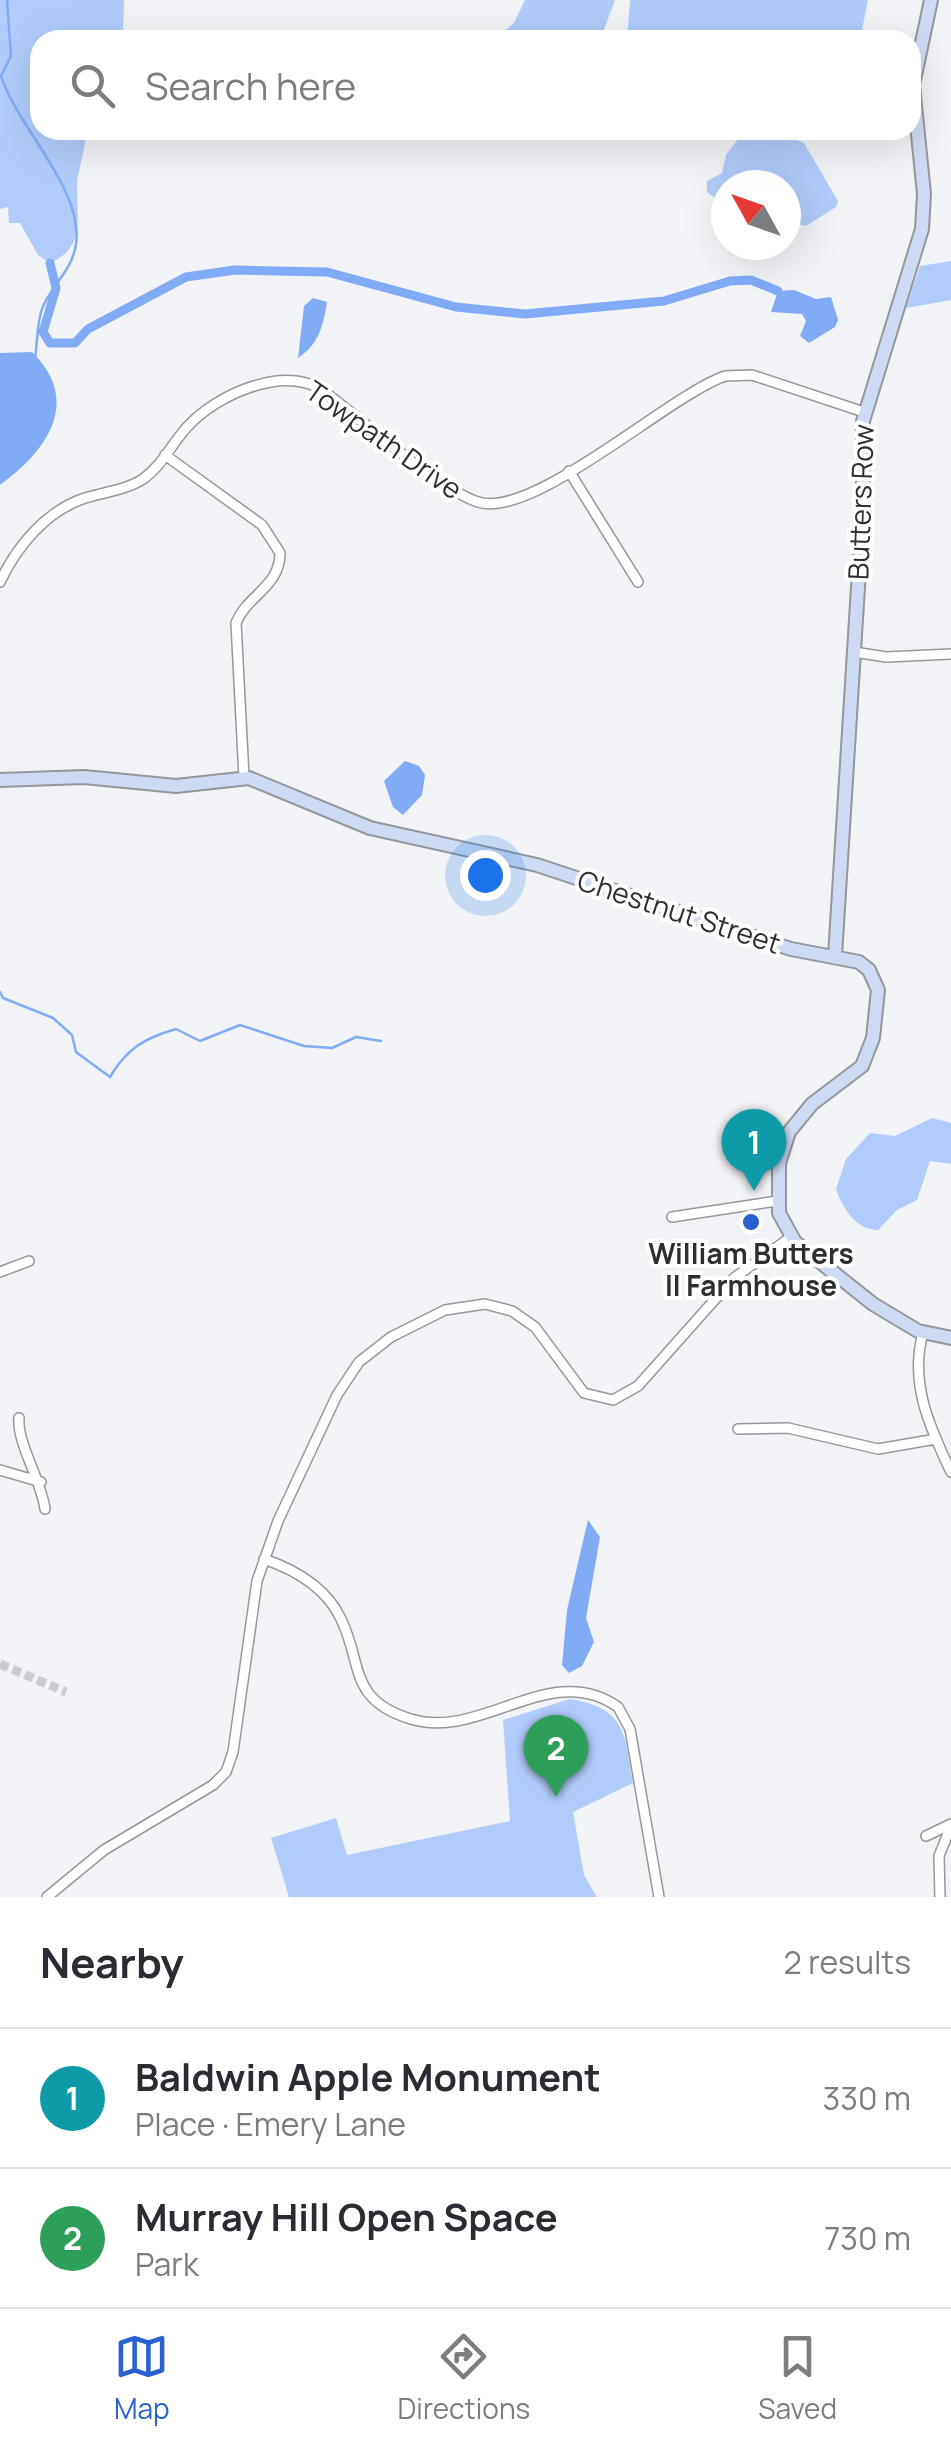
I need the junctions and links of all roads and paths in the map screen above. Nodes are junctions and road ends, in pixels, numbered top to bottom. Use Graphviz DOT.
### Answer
graph roads {
  1 [pos="931,0"];
  2 [pos="921,47"];
  3 [pos="919,140"];
  4 [pos="864,412"];
  5 [pos="165,456"];
  6 [pos="569,471"];
  7 [pos="0,582"];
  8 [pos="638,582"];
  9 [pos="854,652"];
  10 [pos="951,654"];
  11 [pos="244,777"];
  12 [pos="0,780"];
  13 [pos="835,956"];
  14 [pos="777,1201"];
  15 [pos="672,1217"];
  16 [pos="791,1238"];
  17 [pos="29,1261"];
  18 [pos="0,1272"];
  19 [pos="923,1333"];
  20 [pos="951,1338"];
  21 [pos="19,1418"];
  22 [pos="738,1430"];
  23 [pos="936,1439"];
  24 [pos="0,1470"];
  25 [pos="951,1472"];
  26 [pos="40,1482"];
  27 [pos="45,1510"];
  28 [pos="264,1559"];
  29 [pos="951,1825"];
  30 [pos="926,1836"];
  31 [pos="47,1897"];
  32 [pos="659,1897"];
  33 [pos="940,1897"];
  1 -- 2 [label="street, Butters Row"];
  3 -- 4 [label="street, Butters Row"];
  4 -- 6 [label="street, Towpath Drive"];
  4 -- 9 [label="street, Butters Row"];
  5 -- 6 [label="street, Towpath Drive"];
  5 -- 7 [label="street, Towpath Drive"];
  5 -- 11 [label="street"];
  6 -- 8 [label="street"];
  9 -- 10 [label="street"];
  9 -- 13 [label="street, Butters Row"];
  11 -- 12 [label="street"];
  11 -- 13 [label="street, Chestnut Street"];
  13 -- 14 [label="street, Chestnut Street"];
  14 -- 15 [label="street"];
  14 -- 16 [label="street, Chestnut Street"];
  16 -- 19 [label="street"];
  16 -- 28 [label="street"];
  17 -- 18 [label="street"];
  19 -- 20 [label="street"];
  19 -- 23 [label="street"];
  21 -- 26 [label="street"];
  22 -- 23 [label="street"];
  23 -- 25 [label="street"];
  24 -- 26 [label="street"];
  26 -- 27 [label="street"];
  28 -- 31 [label="street"];
  28 -- 32 [label="street"];
  29 -- 30 [label="street"];
  29 -- 33 [label="street"];
}
